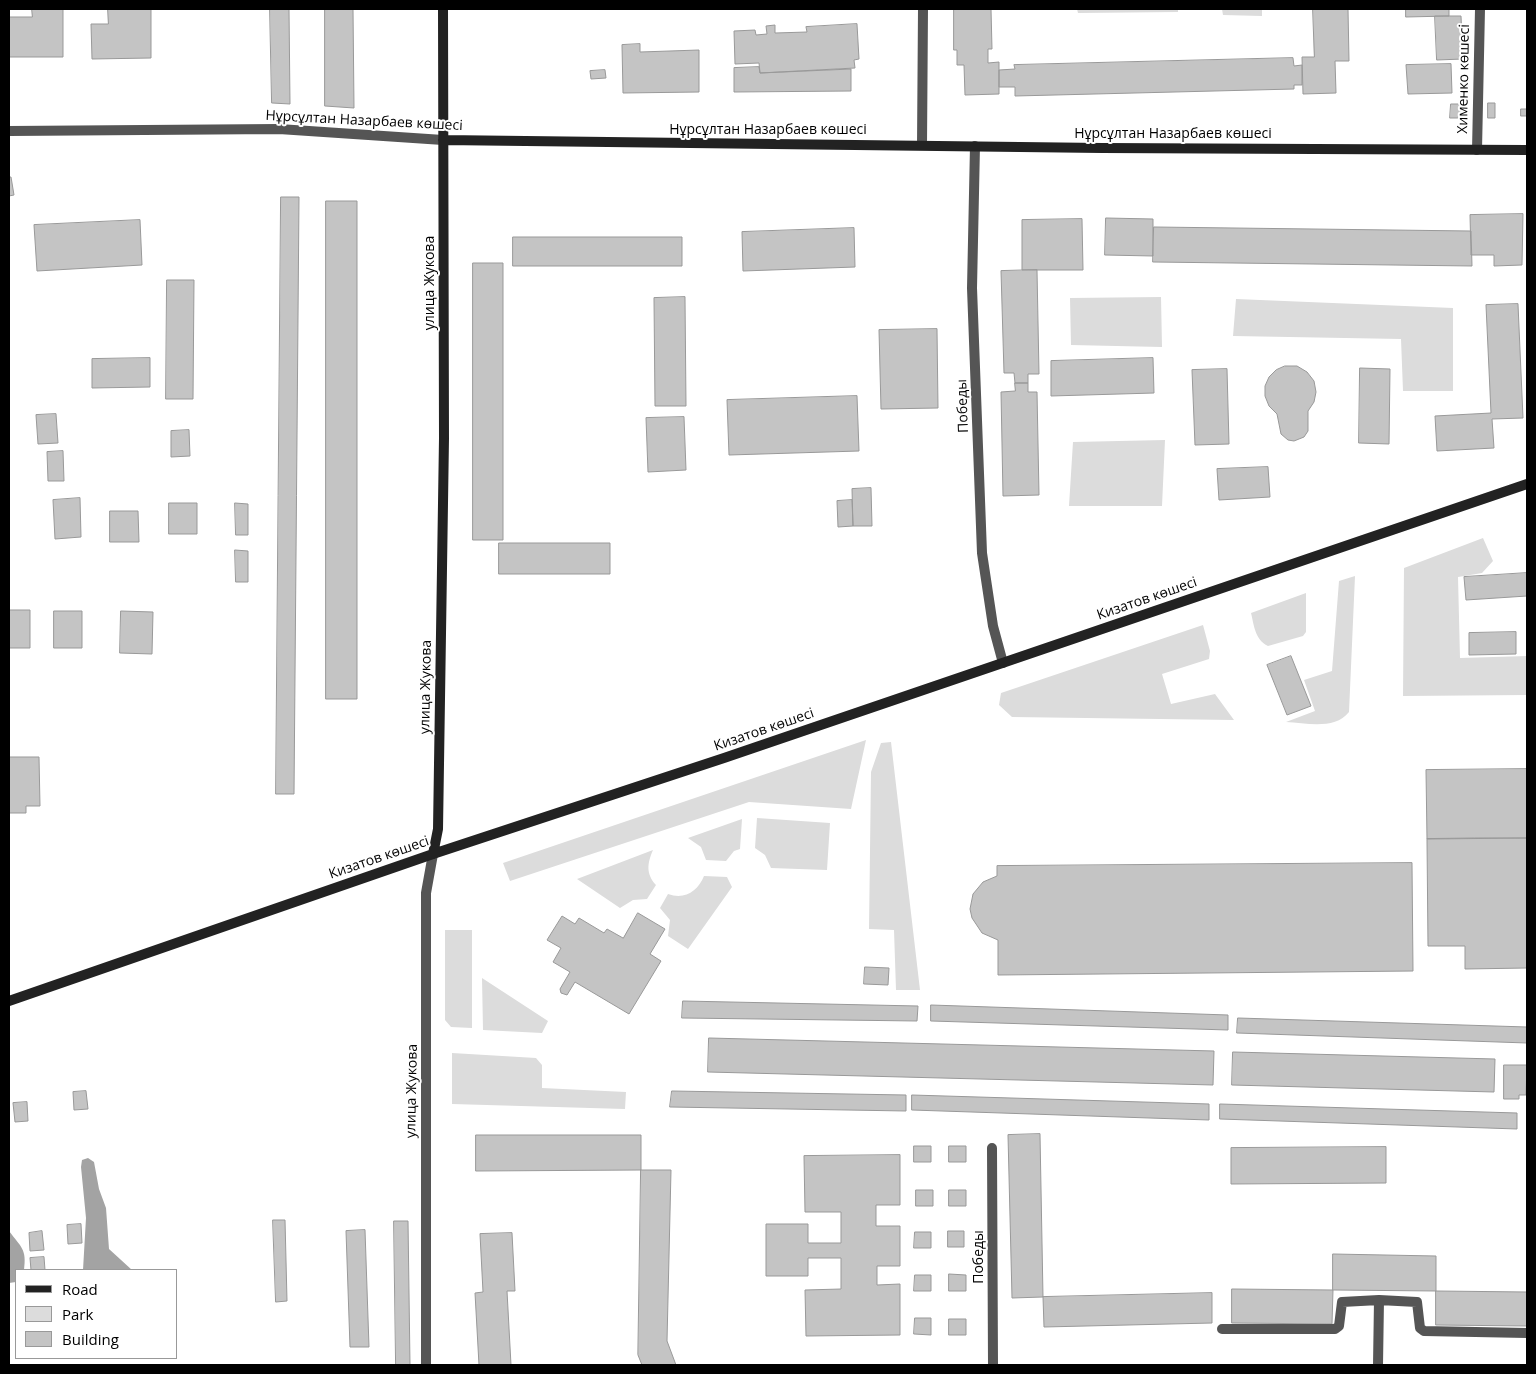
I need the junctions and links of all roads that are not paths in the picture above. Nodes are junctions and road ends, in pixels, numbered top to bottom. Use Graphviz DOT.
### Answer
graph roads {
  1 [pos="443,9"];
  2 [pos="922,9"];
  3 [pos="1480,9"];
  4 [pos="9,131"];
  5 [pos="443,140"];
  6 [pos="922,145"];
  7 [pos="975,146"];
  8 [pos="1477,150"];
  9 [pos="1527,150"];
  10 [pos="1527,484"];
  11 [pos="1003,663"];
  12 [pos="433,854"];
  13 [pos="9,1001"];
  14 [pos="992,1148"];
  15 [pos="1379,1300"];
  16 [pos="1222,1329"];
  17 [pos="1527,1333"];
  18 [pos="426,1365"];
  19 [pos="993,1365"];
  20 [pos="1378,1365"];
  1 -- 5 [label="main road, улица Жукова"];
  2 -- 6 [label="street"];
  3 -- 8 [label="street, Хименко көшесі"];
  4 -- 5 [label="street, Нұрсұлтан Назарбаев көшесі"];
  5 -- 6 [label="main road, Нұрсұлтан Назарбаев көшесі"];
  5 -- 12 [label="main road, улица Жукова"];
  6 -- 7 [label="main road, Нұрсұлтан Назарбаев көшесі"];
  7 -- 8 [label="main road, Нұрсұлтан Назарбаев көшесі"];
  7 -- 11 [label="street, Победы"];
  8 -- 9 [label="main road, Нұрсұлтан Назарбаев көшесі"];
  10 -- 11 [label="main road, Кизатов көшесі"];
  11 -- 12 [label="main road, Кизатов көшесі"];
  12 -- 13 [label="main road, Кизатов көшесі"];
  12 -- 18 [label="street, улица Жукова"];
  14 -- 19 [label="street, Победы"];
  15 -- 16 [label="street"];
  15 -- 17 [label="street"];
  15 -- 20 [label="street"];
}
